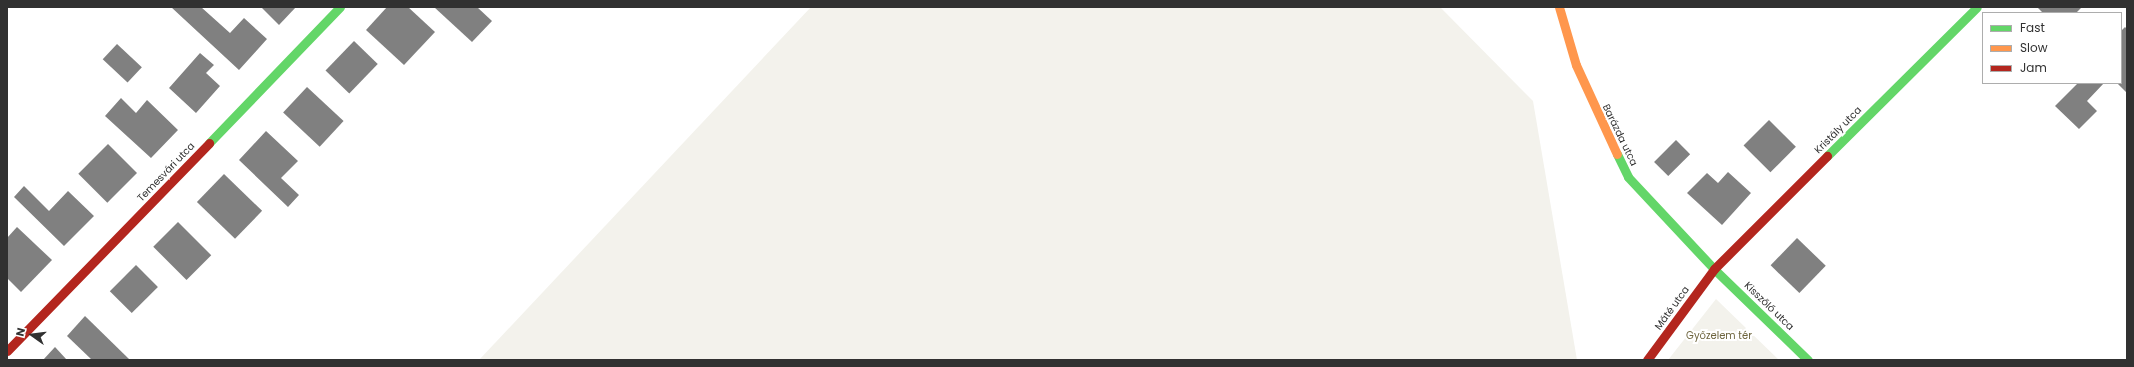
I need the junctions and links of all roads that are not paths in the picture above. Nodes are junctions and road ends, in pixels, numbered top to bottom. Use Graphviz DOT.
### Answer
graph roads {
  1 [pos="340,7"];
  2 [pos="1559,7"];
  3 [pos="1977,7"];
  4 [pos="1714,269"];
  5 [pos="7,351"];
  6 [pos="1648,360"];
  7 [pos="1808,360"];
  1 -- 5 [label="street, Temesvári utca"];
  2 -- 4 [label="street, Barázda utca"];
  3 -- 4 [label="street, Kristály utca"];
  4 -- 6 [label="street, Máté utca"];
  4 -- 7 [label="street, Kisszőlő utca"];
}
